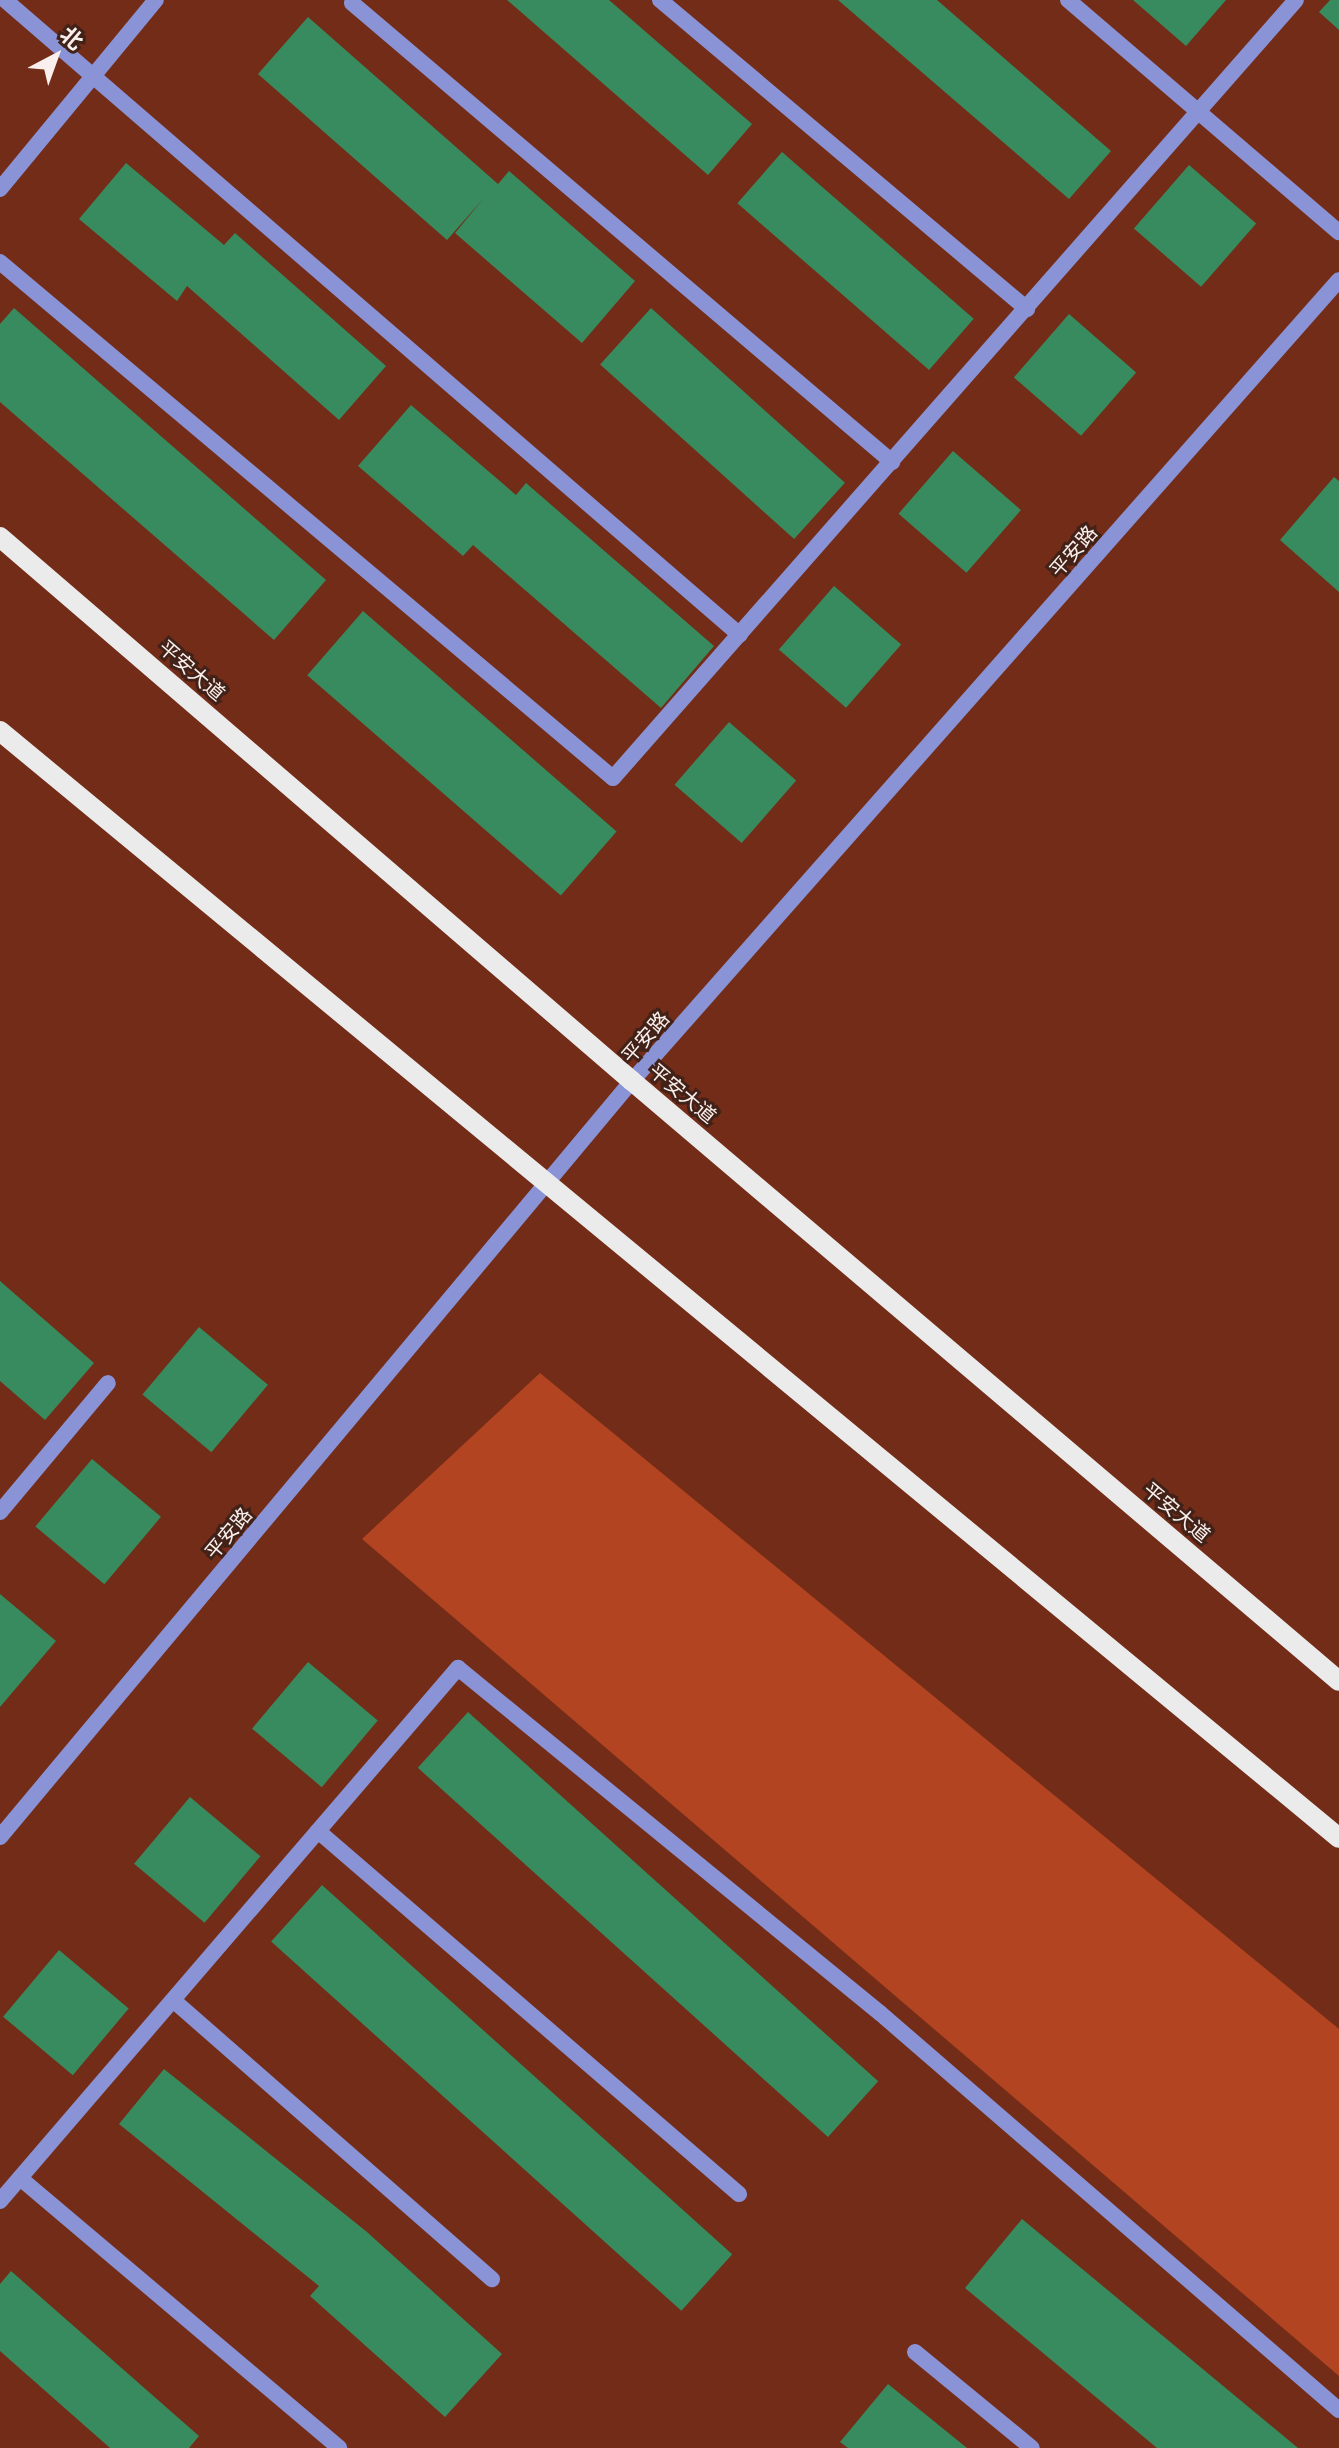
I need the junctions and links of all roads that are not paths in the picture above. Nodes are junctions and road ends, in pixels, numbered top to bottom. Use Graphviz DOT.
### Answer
graph roads {
  1 [pos="5,0"];
  2 [pos="156,0"];
  3 [pos="660,0"];
  4 [pos="1068,0"];
  5 [pos="1296,0"];
  6 [pos="352,3"];
  7 [pos="94,75"];
  8 [pos="1199,113"];
  9 [pos="0,189"];
  10 [pos="1339,232"];
  11 [pos="0,262"];
  12 [pos="1339,280"];
  13 [pos="1027,309"];
  14 [pos="892,462"];
  15 [pos="0,537"];
  16 [pos="740,635"];
  17 [pos="0,731"];
  18 [pos="632,1081"];
  19 [pos="547,1183"];
  20 [pos="108,1383"];
  21 [pos="6,1494"];
  22 [pos="0,1512"];
  23 [pos="1339,1681"];
  24 [pos="318,1831"];
  25 [pos="0,1837"];
  26 [pos="1339,1838"];
  27 [pos="173,2000"];
  28 [pos="20,2178"];
  29 [pos="739,2194"];
  30 [pos="0,2201"];
  31 [pos="492,2279"];
  32 [pos="915,2352"];
  33 [pos="1339,2410"];
  34 [pos="339,2448"];
  35 [pos="1032,2448"];
  1 -- 7 [label="street"];
  2 -- 7 [label="street"];
  3 -- 13 [label="street"];
  4 -- 8 [label="street"];
  5 -- 8 [label="street"];
  6 -- 14 [label="street"];
  7 -- 9 [label="street"];
  7 -- 16 [label="street"];
  8 -- 10 [label="street"];
  8 -- 13 [label="street"];
  11 -- 16 [label="street"];
  12 -- 18 [label="street, 平安路"];
  13 -- 14 [label="street"];
  14 -- 16 [label="street"];
  15 -- 18 [label="main road, 平安大道"];
  17 -- 19 [label="main road"];
  18 -- 19 [label="street, 平安路"];
  18 -- 23 [label="main road, 平安大道"];
  19 -- 25 [label="street, 平安路"];
  19 -- 26 [label="main road"];
  20 -- 21 [label="street"];
  21 -- 22 [label="street"];
  24 -- 27 [label="street"];
  24 -- 29 [label="street"];
  24 -- 33 [label="street"];
  27 -- 28 [label="street"];
  27 -- 31 [label="street"];
  28 -- 30 [label="street"];
  28 -- 34 [label="street"];
  32 -- 35 [label="street"];
}
